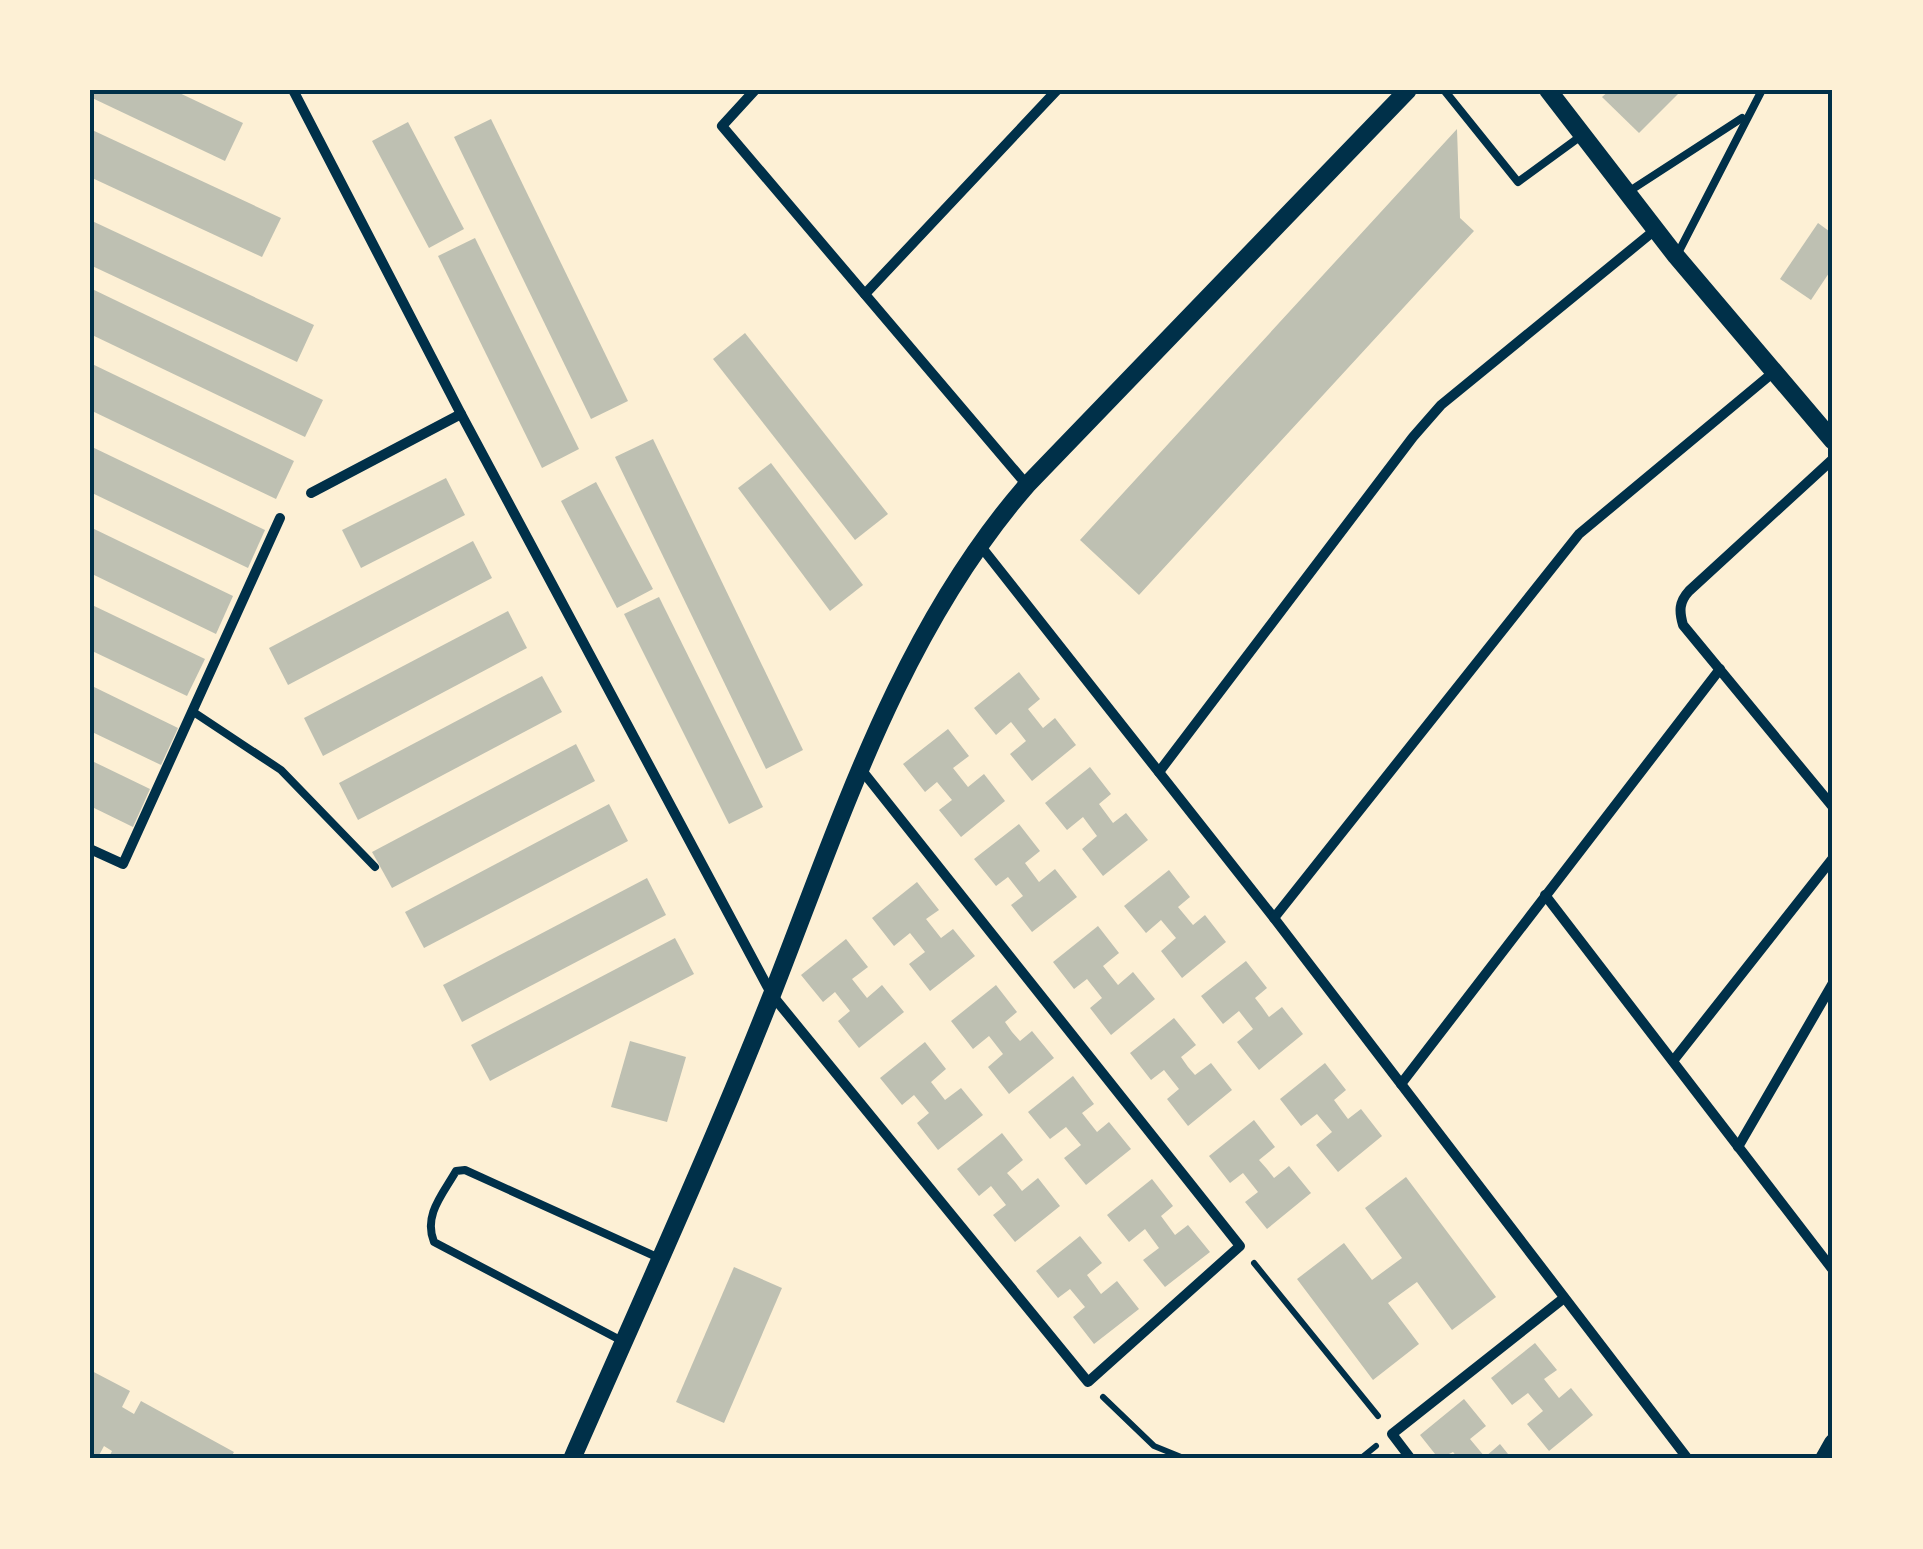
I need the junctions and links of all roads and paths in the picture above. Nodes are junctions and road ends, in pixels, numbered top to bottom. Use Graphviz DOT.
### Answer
graph roads {
  1 [pos="293,90"];
  2 [pos="755,90"];
  3 [pos="1057,90"];
  4 [pos="1408,90"];
  5 [pos="1444,90"];
  6 [pos="1548,90"];
  7 [pos="1762,90"];
  8 [pos="1746,116"];
  9 [pos="1582,136"];
  10 [pos="1625,194"];
  11 [pos="1655,230"];
  12 [pos="1676,256"];
  13 [pos="864,294"];
  14 [pos="1775,371"];
  15 [pos="460,414"];
  16 [pos="1833,441"];
  17 [pos="1833,459"];
  18 [pos="1027,485"];
  19 [pos="311,493"];
  20 [pos="280,518"];
  21 [pos="979,544"];
  22 [pos="1720,669"];
  23 [pos="192,711"];
  24 [pos="859,768"];
  25 [pos="1159,772"];
  26 [pos="1833,807"];
  27 [pos="90,849"];
  28 [pos="1833,858"];
  29 [pos="375,867"];
  30 [pos="1545,895"];
  31 [pos="1274,918"];
  32 [pos="1833,983"];
  33 [pos="772,995"];
  34 [pos="1673,1061"];
  35 [pos="1400,1084"];
  36 [pos="1738,1146"];
  37 [pos="1240,1246"];
  38 [pos="659,1258"];
  39 [pos="1833,1270"];
  40 [pos="1564,1298"];
  41 [pos="624,1342"];
  42 [pos="1088,1382"];
  43 [pos="1392,1434"];
  44 [pos="1833,1443"];
  45 [pos="572,1459"];
  46 [pos="1186,1459"];
  47 [pos="1411,1459"];
  48 [pos="1688,1459"];
  49 [pos="1824,1459"];
  1 -- 15 [label="street"];
  2 -- 13 [label="street"];
  3 -- 13 [label="street"];
  4 -- 18 [label="street"];
  5 -- 9 [label="lane"];
  6 -- 9 [label="street"];
  7 -- 8 [label="lane"];
  8 -- 10 [label="lane"];
  8 -- 12 [label="lane"];
  9 -- 10 [label="street"];
  10 -- 11 [label="street"];
  11 -- 12 [label="street"];
  11 -- 25 [label="street"];
  12 -- 14 [label="street"];
  13 -- 18 [label="street"];
  14 -- 16 [label="street"];
  14 -- 31 [label="street"];
  15 -- 19 [label="street"];
  15 -- 33 [label="street"];
  17 -- 22 [label="street"];
  18 -- 21 [label="street"];
  20 -- 23 [label="street"];
  21 -- 24 [label="street"];
  21 -- 25 [label="street"];
  22 -- 26 [label="street"];
  22 -- 30 [label="street"];
  23 -- 27 [label="street"];
  23 -- 29 [label="lane"];
  24 -- 33 [label="street"];
  24 -- 37 [label="street"];
  25 -- 31 [label="street"];
  28 -- 34 [label="street"];
  30 -- 34 [label="street"];
  30 -- 35 [label="street"];
  31 -- 35 [label="street"];
  32 -- 36 [label="street"];
  33 -- 38 [label="street"];
  33 -- 42 [label="street"];
  34 -- 36 [label="street"];
  35 -- 40 [label="street"];
  36 -- 39 [label="street"];
  37 -- 42 [label="street"];
  37 -- 43 [label="path"];
  38 -- 41 [label="street"];
  38 -- 41 [label="lane"];
  40 -- 43 [label="street"];
  40 -- 48 [label="street"];
  41 -- 45 [label="street"];
  42 -- 46 [label="path"];
  43 -- 47 [label="street"];
  44 -- 49 [label="street"];
}
